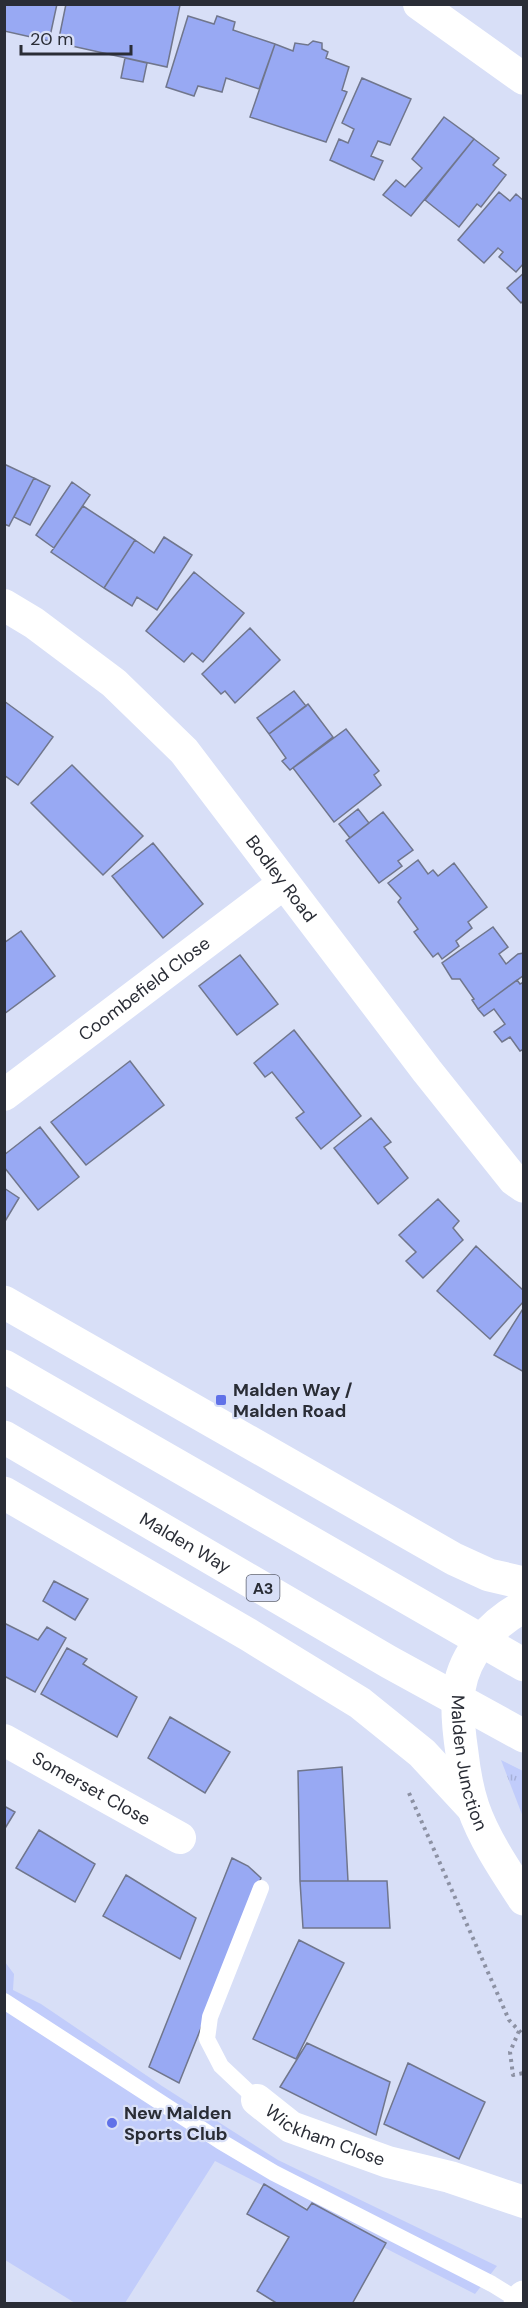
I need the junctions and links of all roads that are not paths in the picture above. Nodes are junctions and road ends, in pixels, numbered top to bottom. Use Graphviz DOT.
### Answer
graph roads {
  1 [pos="419,4"];
  2 [pos="524,79"];
  3 [pos="4,605"];
  4 [pos="283,884"];
  5 [pos="4,1095"];
  6 [pos="524,1187"];
  7 [pos="4,1302"];
  8 [pos="4,1366"];
  9 [pos="4,1437"];
  10 [pos="4,1493"];
  11 [pos="521,1600"];
  12 [pos="524,1665"];
  13 [pos="524,1736"];
  14 [pos="4,1740"];
  15 [pos="473,1808"];
  16 [pos="180,1838"];
  17 [pos="261,1888"];
  18 [pos="524,1899"];
  19 [pos="4,2001"];
  20 [pos="257,2100"];
  21 [pos="524,2202"];
  22 [pos="521,2301"];
  1 -- 2 [label="street"];
  3 -- 4 [label="street, Bodley Road"];
  4 -- 5 [label="street, Coombefield Close"];
  4 -- 6 [label="street, Bodley Road"];
  7 -- 11 [label="main road"];
  8 -- 12 [label="main road"];
  9 -- 13 [label="main road, Malden Way / A3"];
  10 -- 15 [label="main road"];
  11 -- 15 [label="main road, Malden Junction"];
  14 -- 16 [label="street, Somerset Close"];
  15 -- 18 [label="main road, Malden Junction"];
  17 -- 20 [label="lane, Wickham Close"];
  19 -- 22 [label="lane"];
  20 -- 21 [label="street, Wickham Close"];
}
